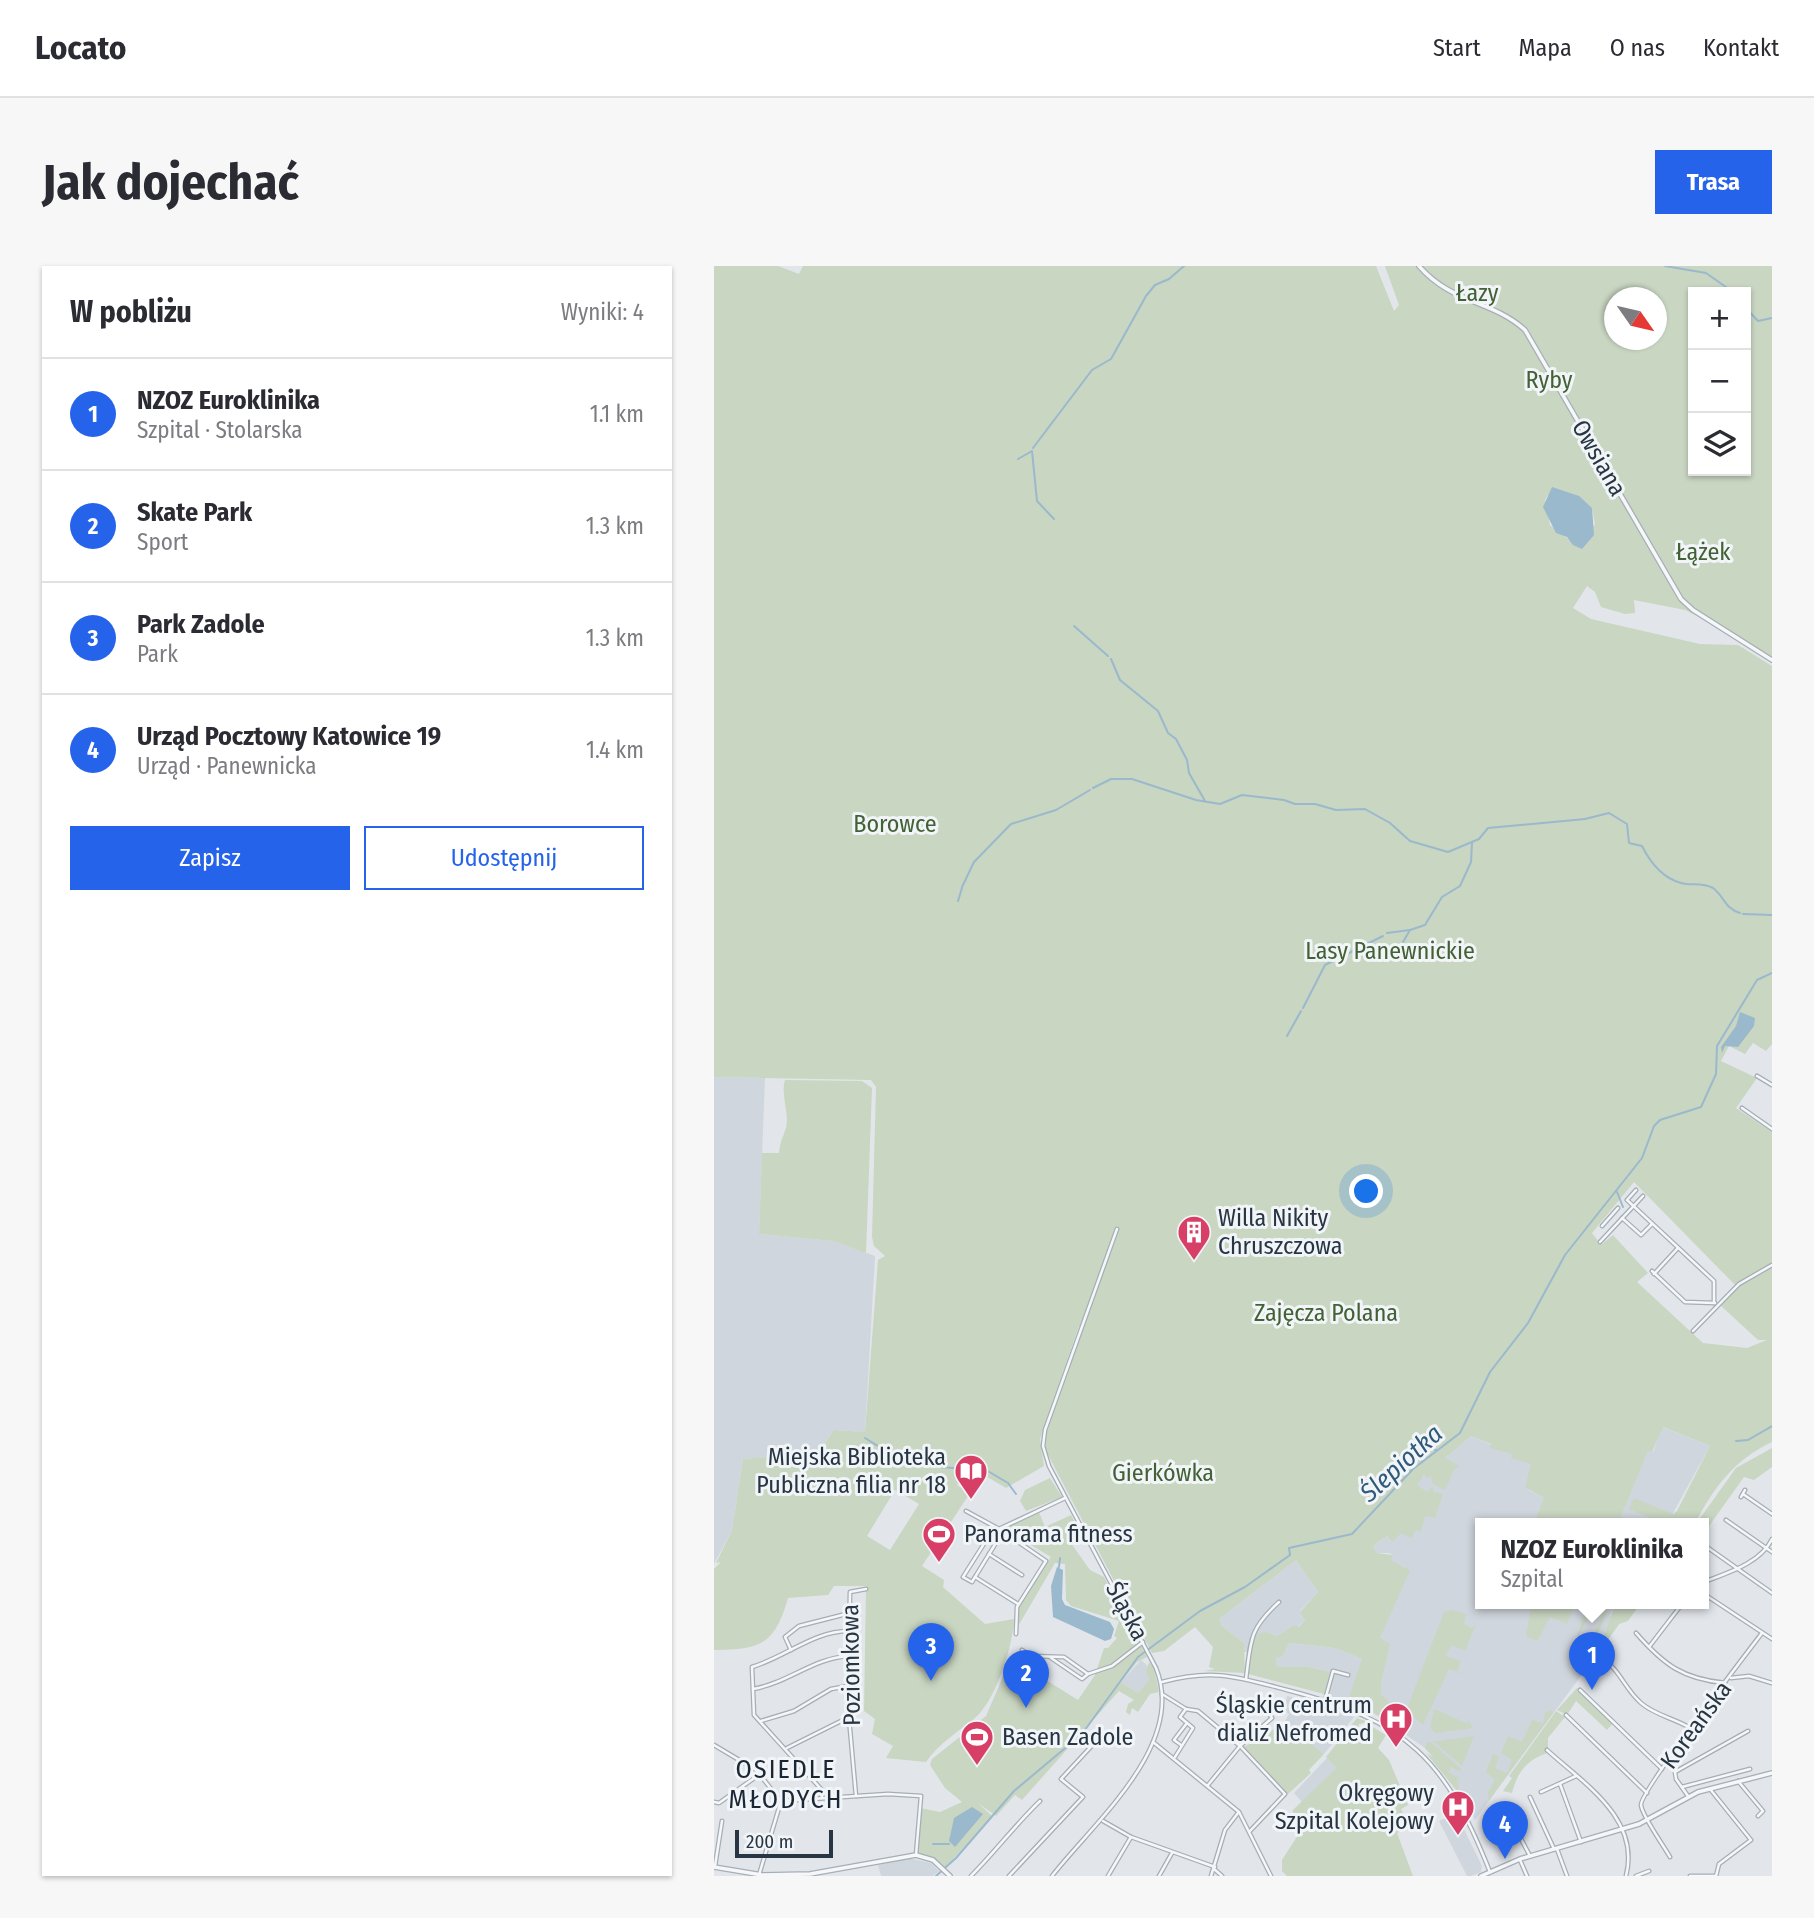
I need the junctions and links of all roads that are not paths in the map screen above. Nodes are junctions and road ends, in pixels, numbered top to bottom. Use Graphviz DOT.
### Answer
graph roads {
  1 [pos="1419,266"];
  2 [pos="1772,660"];
  3 [pos="1757,1076"];
  4 [pos="1772,1085"];
  5 [pos="1742,1108"];
  6 [pos="1772,1129"];
  7 [pos="1636,1190"];
  8 [pos="1643,1196"];
  9 [pos="1633,1206"];
  10 [pos="1618,1208"];
  11 [pos="1622,1218"];
  12 [pos="1606,1222"];
  13 [pos="1652,1224"];
  14 [pos="1602,1226"];
  15 [pos="1613,1228"];
  16 [pos="1117,1229"];
  17 [pos="1600,1242"];
  18 [pos="1678,1248"];
  19 [pos="1772,1265"];
  20 [pos="1716,1304"];
  21 [pos="1693,1331"];
  22 [pos="1743,1494"];
  23 [pos="1065,1498"];
  24 [pos="966,1511"];
  25 [pos="1772,1514"];
  26 [pos="1729,1516"];
  27 [pos="994,1528"];
  28 [pos="1000,1531"];
  29 [pos="1772,1539"];
  30 [pos="1709,1549"];
  31 [pos="1767,1549"];
  32 [pos="1772,1552"];
  33 [pos="989,1554"];
  34 [pos="1736,1568"];
  35 [pos="1022,1574"];
  36 [pos="975,1577"];
  37 [pos="1709,1580"];
  38 [pos="866,1589"];
  39 [pos="1772,1593"];
  40 [pos="1709,1597"];
  41 [pos="1279,1602"];
  42 [pos="1018,1605"];
  43 [pos="1678,1609"];
  44 [pos="850,1612"];
  45 [pos="849,1631"];
  46 [pos="1016,1633"];
  47 [pos="1636,1633"];
  48 [pos="1762,1633"];
  49 [pos="1772,1640"];
  50 [pos="1143,1642"];
  51 [pos="1649,1647"];
  52 [pos="791,1650"];
  53 [pos="1022,1650"];
  54 [pos="849,1656"];
  55 [pos="1049,1657"];
  56 [pos="1601,1657"];
  57 [pos="1088,1674"];
  58 [pos="1348,1675"];
  59 [pos="1730,1678"];
  60 [pos="1246,1679"];
  61 [pos="1161,1682"];
  62 [pos="1772,1682"];
  63 [pos="1725,1683"];
  64 [pos="848,1686"];
  65 [pos="752,1689"];
  66 [pos="1580,1690"];
  67 [pos="1162,1694"];
  68 [pos="1325,1700"];
  69 [pos="1186,1709"];
  70 [pos="1270,1715"];
  71 [pos="1566,1715"];
  72 [pos="850,1717"];
  73 [pos="760,1722"];
  74 [pos="1187,1723"];
  75 [pos="1692,1729"];
  76 [pos="1748,1731"];
  77 [pos="1100,1737"];
  78 [pos="1153,1742"];
  79 [pos="714,1745"];
  80 [pos="1181,1745"];
  81 [pos="1240,1746"];
  82 [pos="787,1748"];
  83 [pos="1547,1750"];
  84 [pos="1174,1758"];
  85 [pos="1662,1769"];
  86 [pos="1750,1769"];
  87 [pos="1772,1773"];
  88 [pos="760,1774"];
  89 [pos="1576,1776"];
  90 [pos="1720,1777"];
  91 [pos="1738,1781"];
  92 [pos="1560,1784"];
  93 [pos="1208,1785"];
  94 [pos="1722,1786"];
  95 [pos="1682,1787"];
  96 [pos="1710,1789"];
  97 [pos="1541,1792"];
  98 [pos="1647,1793"];
  99 [pos="856,1796"];
  100 [pos="1688,1796"];
  101 [pos="1530,1797"];
  102 [pos="821,1798"];
  103 [pos="714,1801"];
  104 [pos="781,1801"];
  105 [pos="1040,1801"];
  106 [pos="1239,1812"];
  107 [pos="1509,1816"];
  108 [pos="1758,1816"];
  109 [pos="1648,1819"];
  110 [pos="722,1821"];
  111 [pos="1103,1821"];
  112 [pos="1623,1829"];
  113 [pos="1250,1831"];
  114 [pos="1131,1838"];
  115 [pos="1581,1842"];
  116 [pos="1555,1849"];
  117 [pos="1172,1853"];
  118 [pos="915,1855"];
  119 [pos="1530,1856"];
  120 [pos="1670,1857"];
  121 [pos="1520,1859"];
  122 [pos="714,1867"];
  123 [pos="1214,1868"];
  124 [pos="1649,1871"];
  125 [pos="1491,1874"];
  126 [pos="761,1875"];
  127 [pos="949,1875"];
  128 [pos="971,1876"];
  129 [pos="1009,1876"];
  130 [pos="1052,1876"];
  131 [pos="1108,1876"];
  132 [pos="1158,1876"];
  133 [pos="1211,1876"];
  134 [pos="1222,1876"];
  135 [pos="1271,1876"];
  136 [pos="1481,1876"];
  137 [pos="1527,1876"];
  138 [pos="1567,1876"];
  139 [pos="1626,1876"];
  140 [pos="1636,1876"];
  141 [pos="1689,1876"];
  1 -- 2 [label="street, Owsiana"];
  3 -- 4 [label="street"];
  5 -- 6 [label="street"];
  7 -- 9 [label="street"];
  8 -- 9 [label="street"];
  9 -- 11 [label="street"];
  9 -- 13 [label="street"];
  10 -- 12 [label="street"];
  11 -- 13 [label="street"];
  11 -- 15 [label="street"];
  12 -- 14 [label="street"];
  12 -- 15 [label="street"];
  13 -- 18 [label="street"];
  15 -- 17 [label="street"];
  16 -- 23 [label="street, Śląska"];
  18 -- 20 [label="street"];
  18 -- 20 [label="street"];
  19 -- 20 [label="street"];
  20 -- 21 [label="street"];
  22 -- 25 [label="street"];
  23 -- 28 [label="street"];
  23 -- 50 [label="street, Śląska"];
  24 -- 27 [label="street"];
  26 -- 31 [label="street"];
  27 -- 28 [label="street"];
  27 -- 36 [label="street"];
  28 -- 33 [label="street"];
  28 -- 42 [label="street"];
  29 -- 31 [label="street"];
  30 -- 34 [label="street"];
  31 -- 32 [label="street"];
  31 -- 34 [label="street"];
  33 -- 35 [label="street"];
  33 -- 36 [label="street"];
  34 -- 37 [label="street"];
  34 -- 39 [label="street"];
  36 -- 42 [label="street"];
  38 -- 44 [label="street, Poziomkowa"];
  40 -- 48 [label="street"];
  41 -- 60 [label="street"];
  42 -- 46 [label="street"];
  43 -- 51 [label="street"];
  44 -- 45 [label="street, Poziomkowa"];
  44 -- 52 [label="street"];
  45 -- 52 [label="street"];
  45 -- 54 [label="street, Poziomkowa"];
  47 -- 51 [label="street"];
  48 -- 49 [label="street"];
  48 -- 59 [label="street, Koreańska"];
  50 -- 57 [label="street"];
  50 -- 61 [label="street, Śląska"];
  51 -- 63 [label="street"];
  52 -- 65 [label="street"];
  53 -- 55 [label="street"];
  54 -- 64 [label="street, Poziomkowa"];
  54 -- 65 [label="street"];
  55 -- 57 [label="street"];
  55 -- 57 [label="street"];
  56 -- 75 [label="street"];
  58 -- 68 [label="street"];
  59 -- 62 [label="street"];
  59 -- 63 [label="street, Koreańska"];
  60 -- 61 [label="street"];
  60 -- 68 [label="street"];
  61 -- 67 [label="street, Śląska"];
  63 -- 75 [label="street, Koreańska"];
  64 -- 72 [label="street, Poziomkowa"];
  64 -- 73 [label="street"];
  65 -- 73 [label="street"];
  66 -- 85 [label="street"];
  67 -- 69 [label="street"];
  67 -- 78 [label="street, Śląska"];
  68 -- 125 [label="street"];
  69 -- 74 [label="street"];
  69 -- 81 [label="street"];
  70 -- 81 [label="street"];
  71 -- 98 [label="street"];
  72 -- 82 [label="street"];
  72 -- 99 [label="street, Poziomkowa"];
  73 -- 82 [label="street"];
  74 -- 80 [label="street"];
  74 -- 80 [label="street"];
  75 -- 85 [label="street, Koreańska"];
  76 -- 95 [label="street"];
  77 -- 129 [label="street"];
  78 -- 84 [label="street"];
  78 -- 111 [label="street, Śląska"];
  79 -- 88 [label="street"];
  80 -- 84 [label="street"];
  81 -- 93 [label="street"];
  81 -- 113 [label="street"];
  82 -- 102 [label="street"];
  83 -- 89 [label="street"];
  84 -- 93 [label="street"];
  85 -- 98 [label="street, Koreańska"];
  86 -- 90 [label="street"];
  87 -- 91 [label="street"];
  88 -- 103 [label="street"];
  88 -- 104 [label="street"];
  89 -- 92 [label="street"];
  89 -- 112 [label="street"];
  90 -- 94 [label="street"];
  90 -- 95 [label="street"];
  91 -- 94 [label="street"];
  91 -- 108 [label="street"];
  92 -- 97 [label="street"];
  92 -- 115 [label="street"];
  93 -- 106 [label="street"];
  94 -- 96 [label="street"];
  95 -- 100 [label="street"];
  96 -- 100 [label="street"];
  96 -- 141 [label="street"];
  98 -- 109 [label="street, Koreańska"];
  99 -- 102 [label="street"];
  99 -- 118 [label="street"];
  100 -- 109 [label="street"];
  101 -- 116 [label="street"];
  102 -- 104 [label="street"];
  104 -- 126 [label="street"];
  105 -- 128 [label="street"];
  106 -- 113 [label="street"];
  106 -- 123 [label="street"];
  107 -- 119 [label="street"];
  109 -- 112 [label="street"];
  109 -- 120 [label="street"];
  110 -- 122 [label="street"];
  111 -- 114 [label="street"];
  111 -- 130 [label="street, Śląska"];
  112 -- 115 [label="street"];
  112 -- 139 [label="street"];
  113 -- 135 [label="street"];
  114 -- 117 [label="street"];
  114 -- 131 [label="street"];
  115 -- 116 [label="street"];
  116 -- 119 [label="street"];
  116 -- 138 [label="street"];
  117 -- 123 [label="street"];
  117 -- 132 [label="street"];
  118 -- 126 [label="street"];
  118 -- 127 [label="street"];
  119 -- 121 [label="street"];
  121 -- 125 [label="street"];
  121 -- 137 [label="street"];
  122 -- 126 [label="street"];
  123 -- 133 [label="street"];
  123 -- 134 [label="street"];
  124 -- 140 [label="street"];
  125 -- 136 [label="street"];
}
